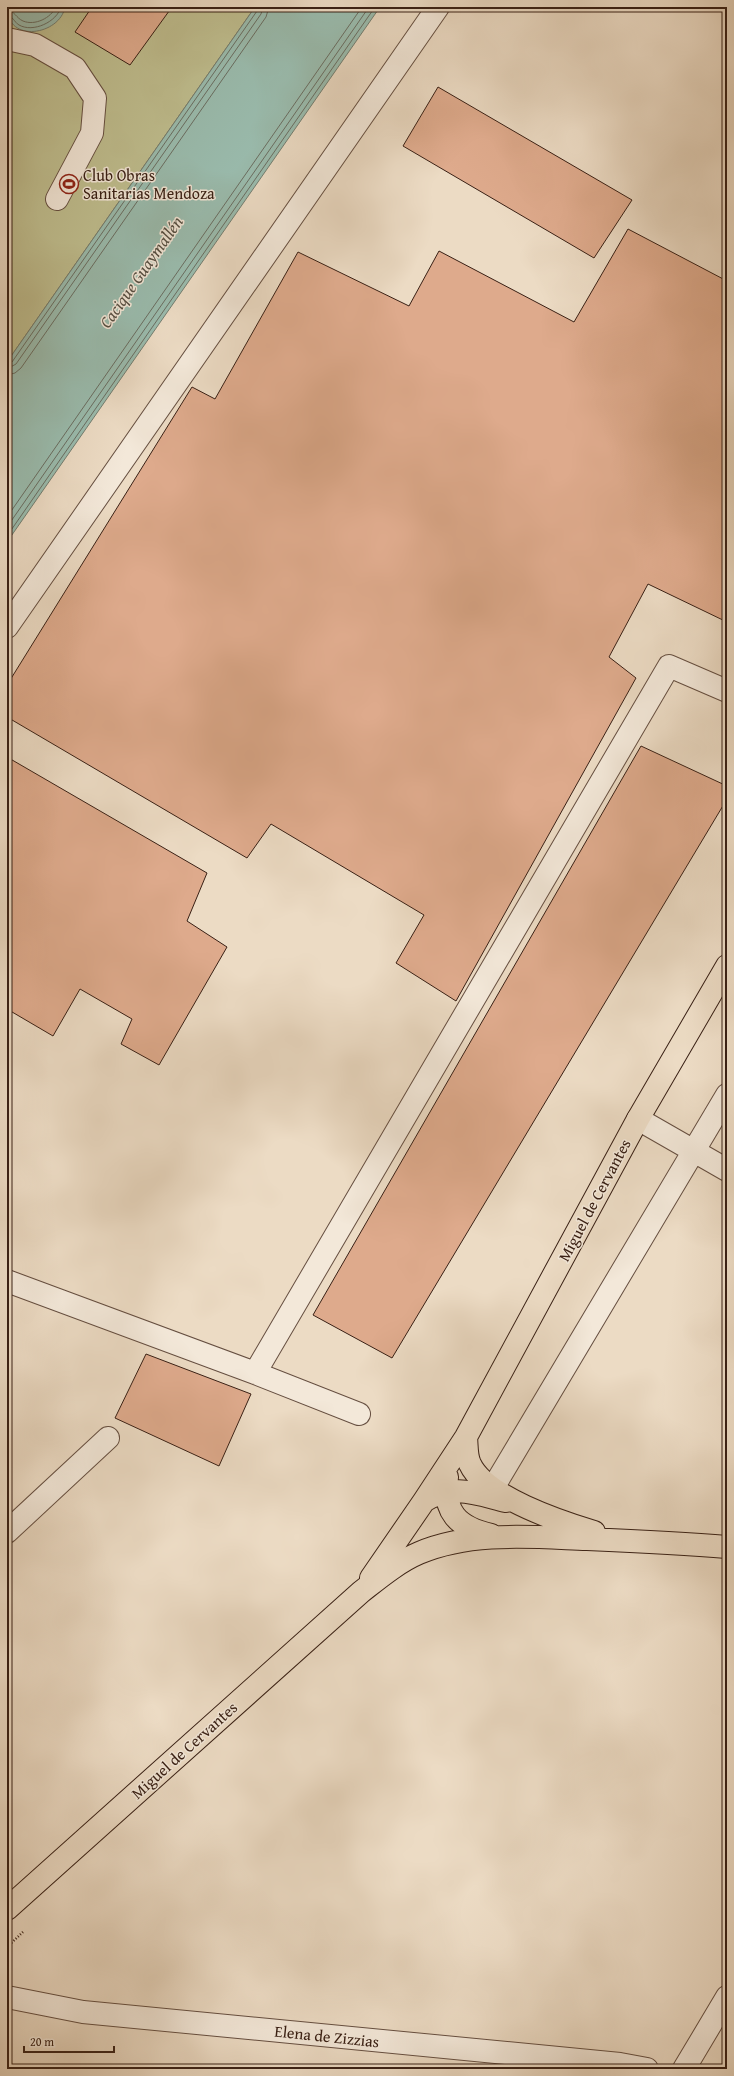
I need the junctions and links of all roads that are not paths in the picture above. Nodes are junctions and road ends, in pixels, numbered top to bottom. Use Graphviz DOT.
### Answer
graph roads {
  1 [pos="438,7"];
  2 [pos="7,39"];
  3 [pos="57,199"];
  4 [pos="7,627"];
  5 [pos="727,691"];
  6 [pos="727,966"];
  7 [pos="727,1095"];
  8 [pos="638,1119"];
  9 [pos="693,1151"];
  10 [pos="727,1170"];
  11 [pos="7,1281"];
  12 [pos="255,1373"];
  13 [pos="359,1414"];
  14 [pos="108,1438"];
  15 [pos="460,1463"];
  16 [pos="493,1488"];
  17 [pos="446,1491"];
  18 [pos="424,1501"];
  19 [pos="534,1510"];
  20 [pos="7,1532"];
  21 [pos="498,1537"];
  22 [pos="624,1540"];
  23 [pos="727,1547"];
  24 [pos="361,1592"];
  25 [pos="7,1909"];
  26 [pos="7,1996"];
  27 [pos="727,1997"];
  28 [pos="647,2069"];
  29 [pos="684,2069"];
  1 -- 4 [label="street"];
  2 -- 3 [label="street"];
  5 -- 12 [label="street"];
  6 -- 8 [label="main road, Miguel de Cervantes"];
  7 -- 9 [label="street"];
  8 -- 9 [label="street"];
  8 -- 15 [label="main road, Miguel de Cervantes"];
  9 -- 10 [label="street"];
  9 -- 16 [label="street"];
  11 -- 12 [label="street"];
  12 -- 13 [label="street"];
  14 -- 20 [label="street"];
  15 -- 16 [label="main road"];
  15 -- 17 [label="main road, Miguel de Cervantes"];
  15 -- 18 [label="main road, Miguel de Cervantes"];
  16 -- 19 [label="main road"];
  17 -- 18 [label="main road, Miguel de Cervantes"];
  17 -- 19 [label="main road"];
  17 -- 21 [label="main road"];
  18 -- 24 [label="main road, Miguel de Cervantes"];
  19 -- 22 [label="main road"];
  21 -- 22 [label="main road"];
  21 -- 24 [label="main road, Miguel de Cervantes"];
  22 -- 23 [label="main road"];
  24 -- 25 [label="main road, Miguel de Cervantes"];
  26 -- 28 [label="street, Elena de Zizzias"];
  27 -- 29 [label="street"];
}
